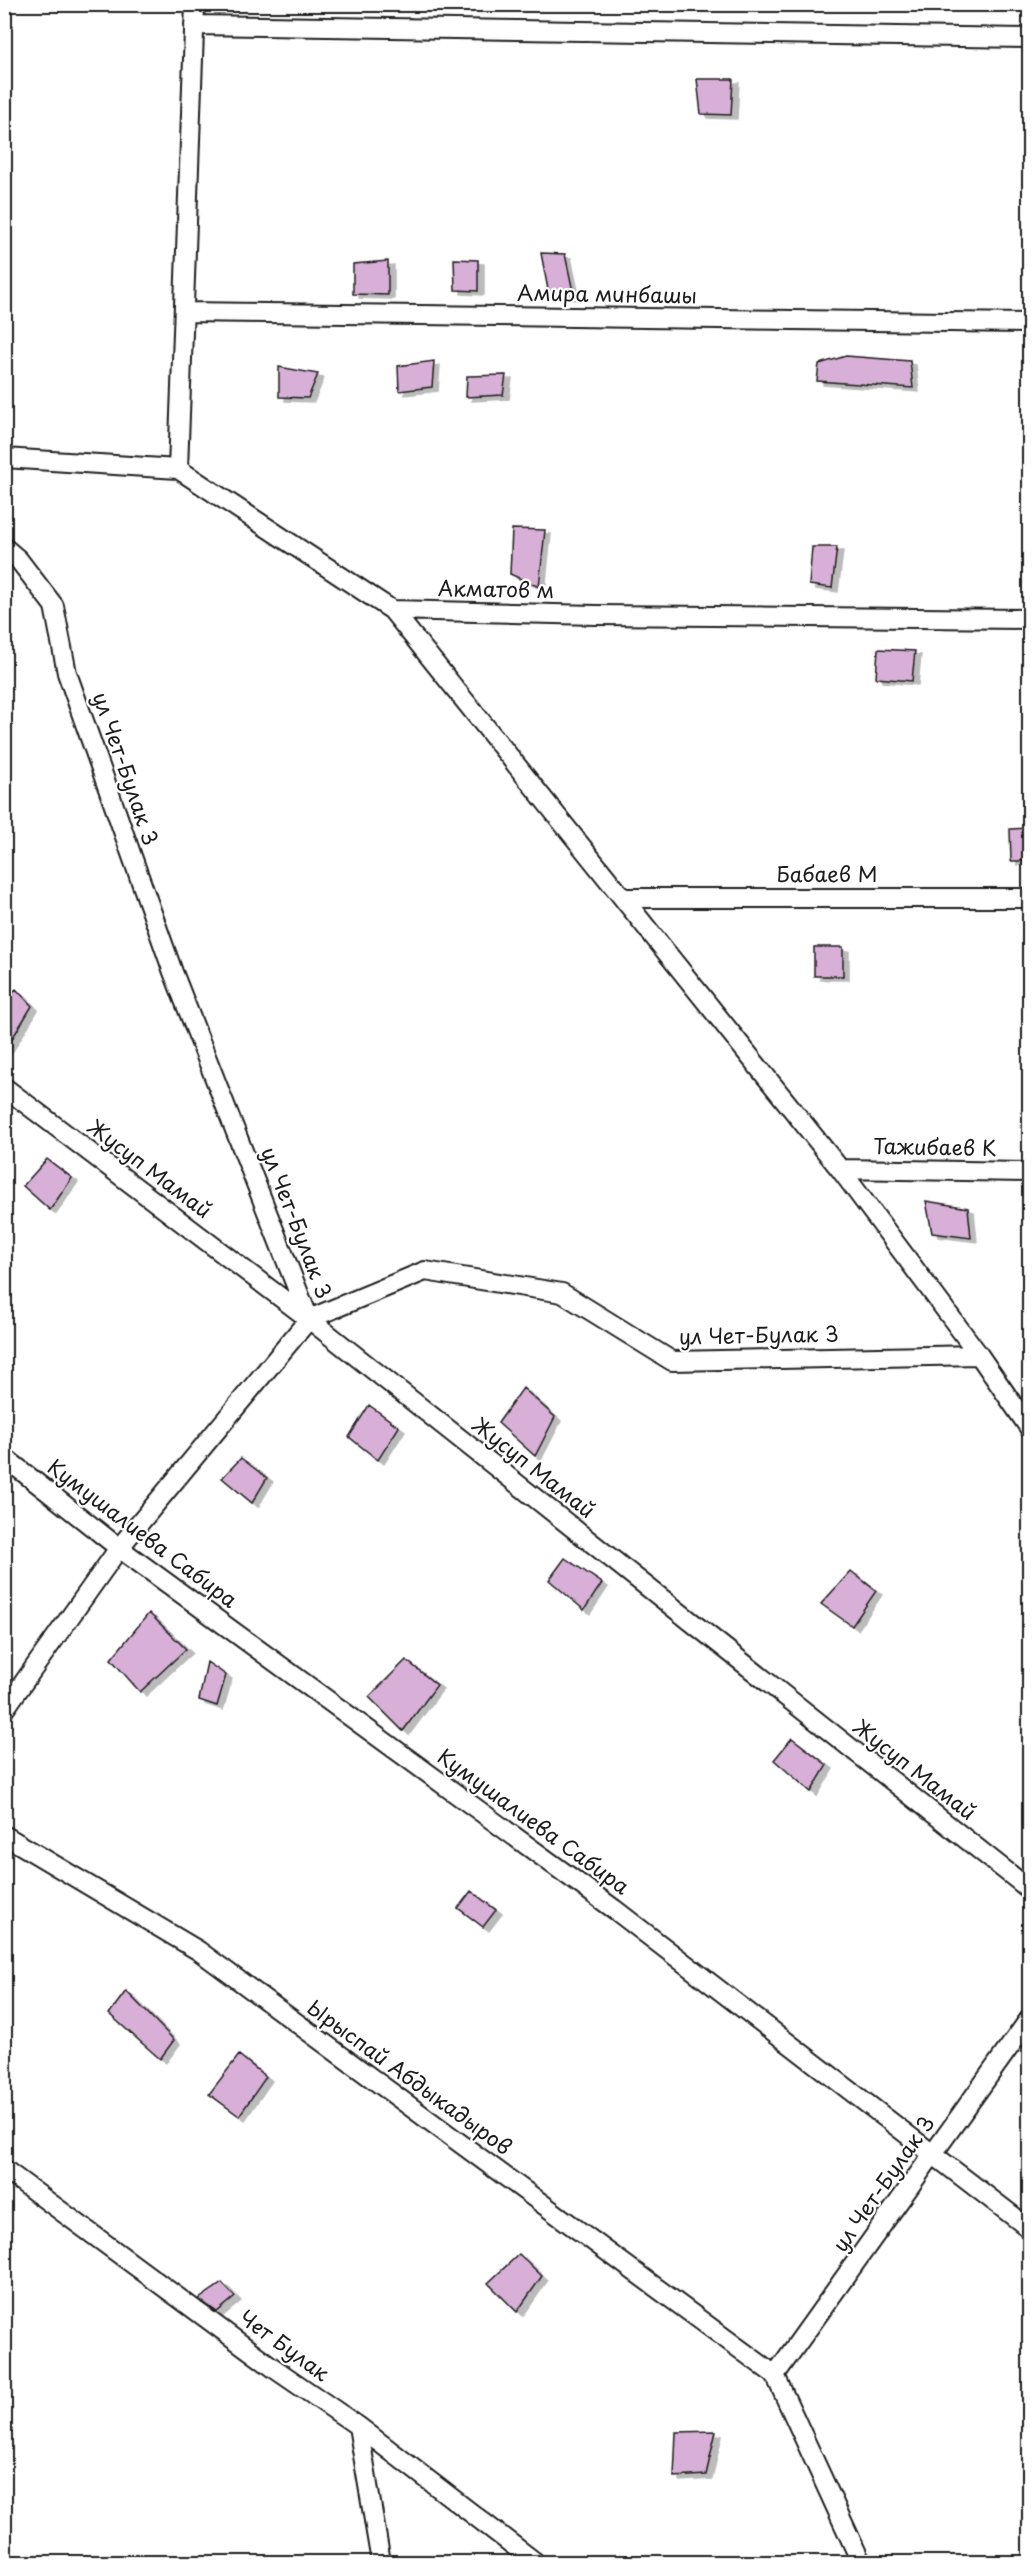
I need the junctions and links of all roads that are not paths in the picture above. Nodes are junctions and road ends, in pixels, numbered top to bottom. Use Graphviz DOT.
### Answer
graph roads {
  1 [pos="195,4"];
  2 [pos="195,24"];
  3 [pos="1029,38"];
  4 [pos="184,312"];
  5 [pos="1029,323"];
  6 [pos="4,458"];
  7 [pos="178,469"];
  8 [pos="4,547"];
  9 [pos="392,610"];
  10 [pos="1029,619"];
  11 [pos="624,898"];
  12 [pos="1029,898"];
  13 [pos="4,1087"];
  14 [pos="840,1169"];
  15 [pos="1029,1172"];
  16 [pos="309,1319"];
  17 [pos="980,1355"];
  18 [pos="1029,1429"];
  19 [pos="4,1457"];
  20 [pos="119,1548"];
  21 [pos="4,1710"];
  22 [pos="4,1835"];
  23 [pos="1029,1890"];
  24 [pos="1029,2018"];
  25 [pos="932,2155"];
  26 [pos="4,2169"];
  27 [pos="1029,2229"];
  28 [pos="775,2375"];
  29 [pos="358,2426"];
  30 [pos="381,2562"];
  31 [pos="535,2562"];
  32 [pos="861,2562"];
  1 -- 2 [label="street"];
  2 -- 3 [label="street"];
  2 -- 4 [label="street"];
  4 -- 5 [label="street, Амира минбашы"];
  4 -- 7 [label="street"];
  6 -- 7 [label="street"];
  7 -- 9 [label="street"];
  8 -- 16 [label="street, ул Чет-Булак 3"];
  9 -- 10 [label="street, Акматов м"];
  9 -- 11 [label="street"];
  11 -- 12 [label="street, Бабаев М"];
  11 -- 14 [label="street"];
  13 -- 16 [label="street, Жусуп Мамай"];
  14 -- 15 [label="street, Тажибаев К"];
  14 -- 17 [label="street"];
  16 -- 17 [label="street, ул Чет-Булак 3"];
  16 -- 20 [label="street"];
  16 -- 23 [label="street, Жусуп Мамай"];
  17 -- 18 [label="street"];
  19 -- 20 [label="street, Кумушалиева Сабира"];
  20 -- 21 [label="street"];
  20 -- 25 [label="street, Кумушалиева Сабира"];
  22 -- 28 [label="street, Ырыспай Абдыкадыров"];
  24 -- 25 [label="street, ул Чет-Булак 3"];
  25 -- 27 [label="street, Кумушалиева Сабира"];
  25 -- 28 [label="street, ул Чет-Булак 3"];
  26 -- 29 [label="street, Чет Булак"];
  28 -- 32 [label="street"];
  29 -- 30 [label="street"];
  29 -- 31 [label="street, Чет Булак"];
}
